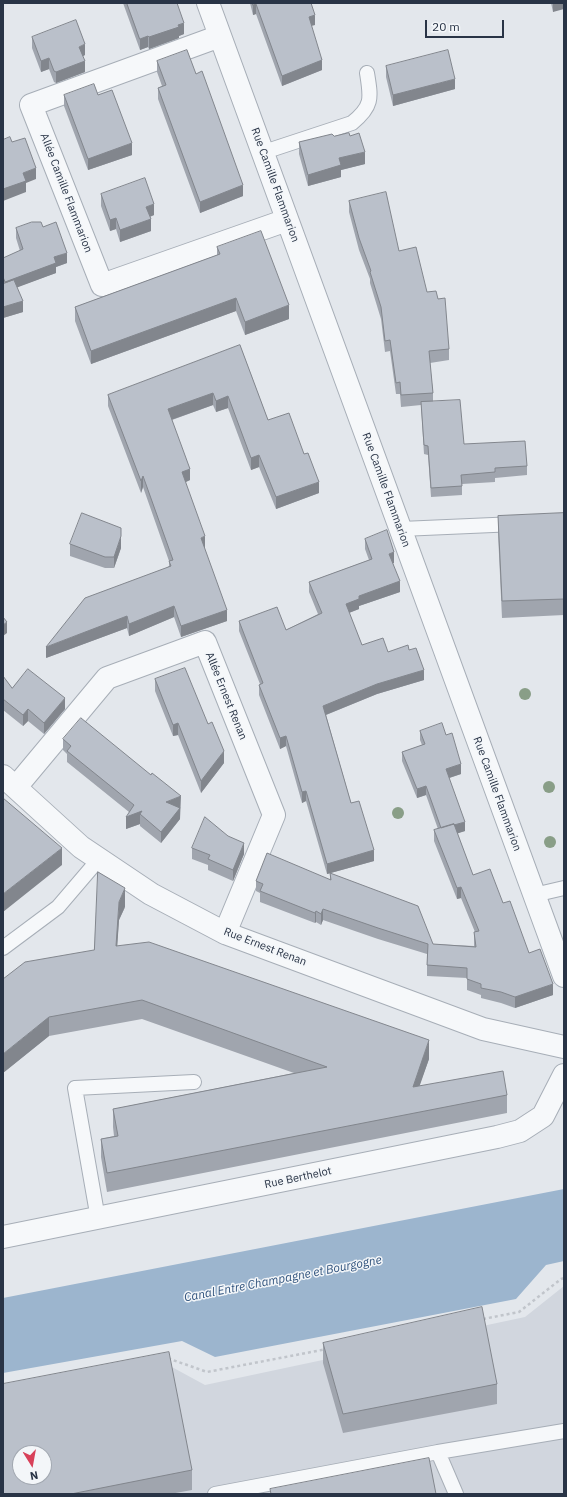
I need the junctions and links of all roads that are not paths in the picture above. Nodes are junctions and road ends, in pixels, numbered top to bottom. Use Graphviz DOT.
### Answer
graph roads {
  1 [pos="208,3"];
  2 [pos="220,36"];
  3 [pos="367,74"];
  4 [pos="264,152"];
  5 [pos="287,220"];
  6 [pos="533,523"];
  7 [pos="400,529"];
  8 [pos="9,781"];
  9 [pos="99,859"];
  10 [pos="564,888"];
  11 [pos="534,895"];
  12 [pos="225,933"];
  13 [pos="3,948"];
  14 [pos="564,976"];
  15 [pos="564,1047"];
  16 [pos="564,1075"];
  17 [pos="194,1082"];
  18 [pos="98,1219"];
  19 [pos="3,1238"];
  20 [pos="564,1431"];
  21 [pos="438,1452"];
  22 [pos="215,1494"];
  23 [pos="456,1494"];
  1 -- 2 [label="street, Rue Camille Flammarion"];
  2 -- 4 [label="street, Rue Camille Flammarion"];
  2 -- 5 [label="street, Allée Camille Flammarion"];
  3 -- 4 [label="lane"];
  4 -- 5 [label="street, Rue Camille Flammarion"];
  5 -- 7 [label="street, Rue Camille Flammarion"];
  6 -- 7 [label="lane"];
  7 -- 11 [label="street, Rue Camille Flammarion"];
  8 -- 9 [label="street, Rue Ernest Renan"];
  8 -- 12 [label="street, Allée Ernest Renan"];
  9 -- 12 [label="street, Rue Ernest Renan"];
  9 -- 13 [label="lane"];
  10 -- 11 [label="lane"];
  11 -- 14 [label="street, Rue Camille Flammarion"];
  12 -- 15 [label="street, Rue Ernest Renan"];
  16 -- 18 [label="street, Rue Berthelot"];
  17 -- 18 [label="lane"];
  18 -- 19 [label="street, Rue Berthelot"];
  20 -- 21 [label="lane"];
  21 -- 22 [label="lane"];
  21 -- 23 [label="lane"];
}
